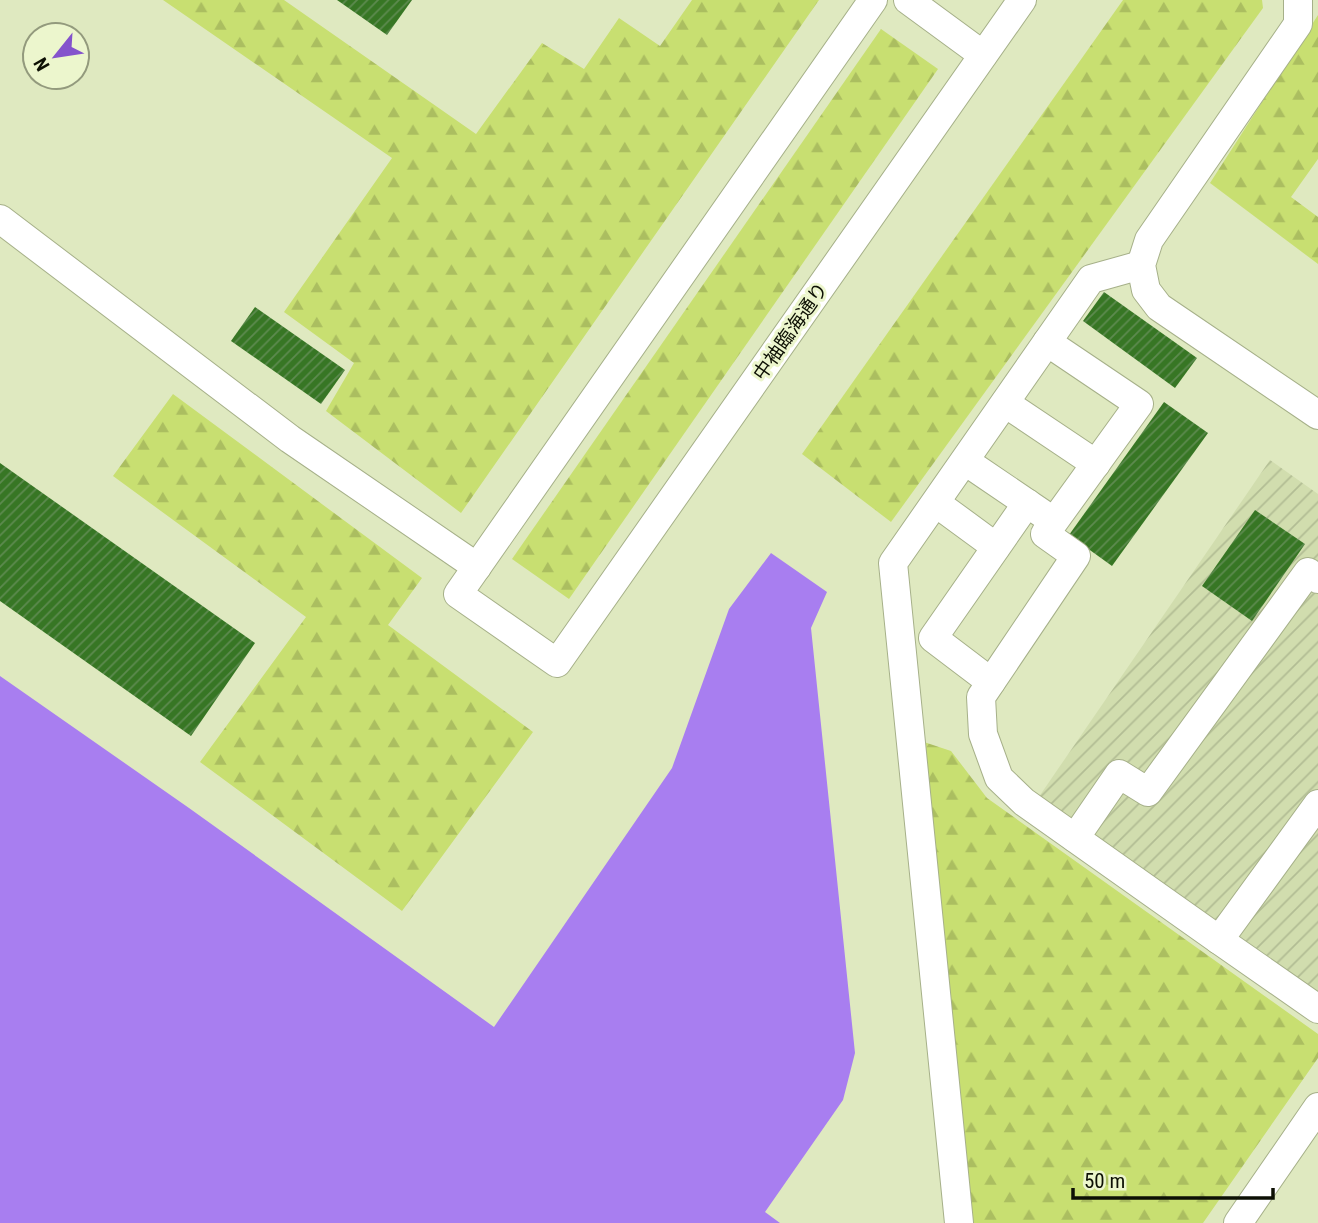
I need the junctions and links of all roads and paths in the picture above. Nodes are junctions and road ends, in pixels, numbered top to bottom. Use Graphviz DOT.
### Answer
graph roads {
  1 [pos="873,0"];
  2 [pos="908,0"];
  3 [pos="1022,0"];
  4 [pos="1298,0"];
  5 [pos="984,55"];
  6 [pos="0,219"];
  7 [pos="1141,265"];
  8 [pos="1047,342"];
  9 [pos="1005,402"];
  10 [pos="1318,415"];
  11 [pos="965,461"];
  12 [pos="1096,464"];
  13 [pos="936,503"];
  14 [pos="1027,503"];
  15 [pos="1054,522"];
  16 [pos="996,547"];
  17 [pos="477,567"];
  18 [pos="1318,579"];
  19 [pos="991,682"];
  20 [pos="1318,804"];
  21 [pos="1075,838"];
  22 [pos="1219,940"];
  23 [pos="1318,1010"];
  24 [pos="1318,1107"];
  25 [pos="959,1223"];
  26 [pos="1238,1223"];
  1 -- 17 [label="street"];
  2 -- 5 [label="street"];
  3 -- 5 [label="street, 中袖臨海通り"];
  4 -- 7 [label="street"];
  5 -- 17 [label="street, 中袖臨海通り"];
  6 -- 17 [label="street"];
  7 -- 8 [label="street"];
  7 -- 10 [label="street"];
  8 -- 9 [label="street"];
  8 -- 12 [label="street"];
  9 -- 11 [label="street"];
  9 -- 12 [label="street"];
  11 -- 13 [label="street"];
  11 -- 14 [label="street"];
  12 -- 15 [label="street"];
  13 -- 16 [label="street"];
  13 -- 25 [label="street"];
  14 -- 15 [label="street"];
  14 -- 16 [label="street"];
  15 -- 19 [label="street"];
  16 -- 19 [label="street"];
  18 -- 21 [label="street"];
  19 -- 21 [label="street"];
  20 -- 22 [label="street"];
  21 -- 22 [label="street"];
  22 -- 23 [label="street"];
  24 -- 26 [label="street"];
}
